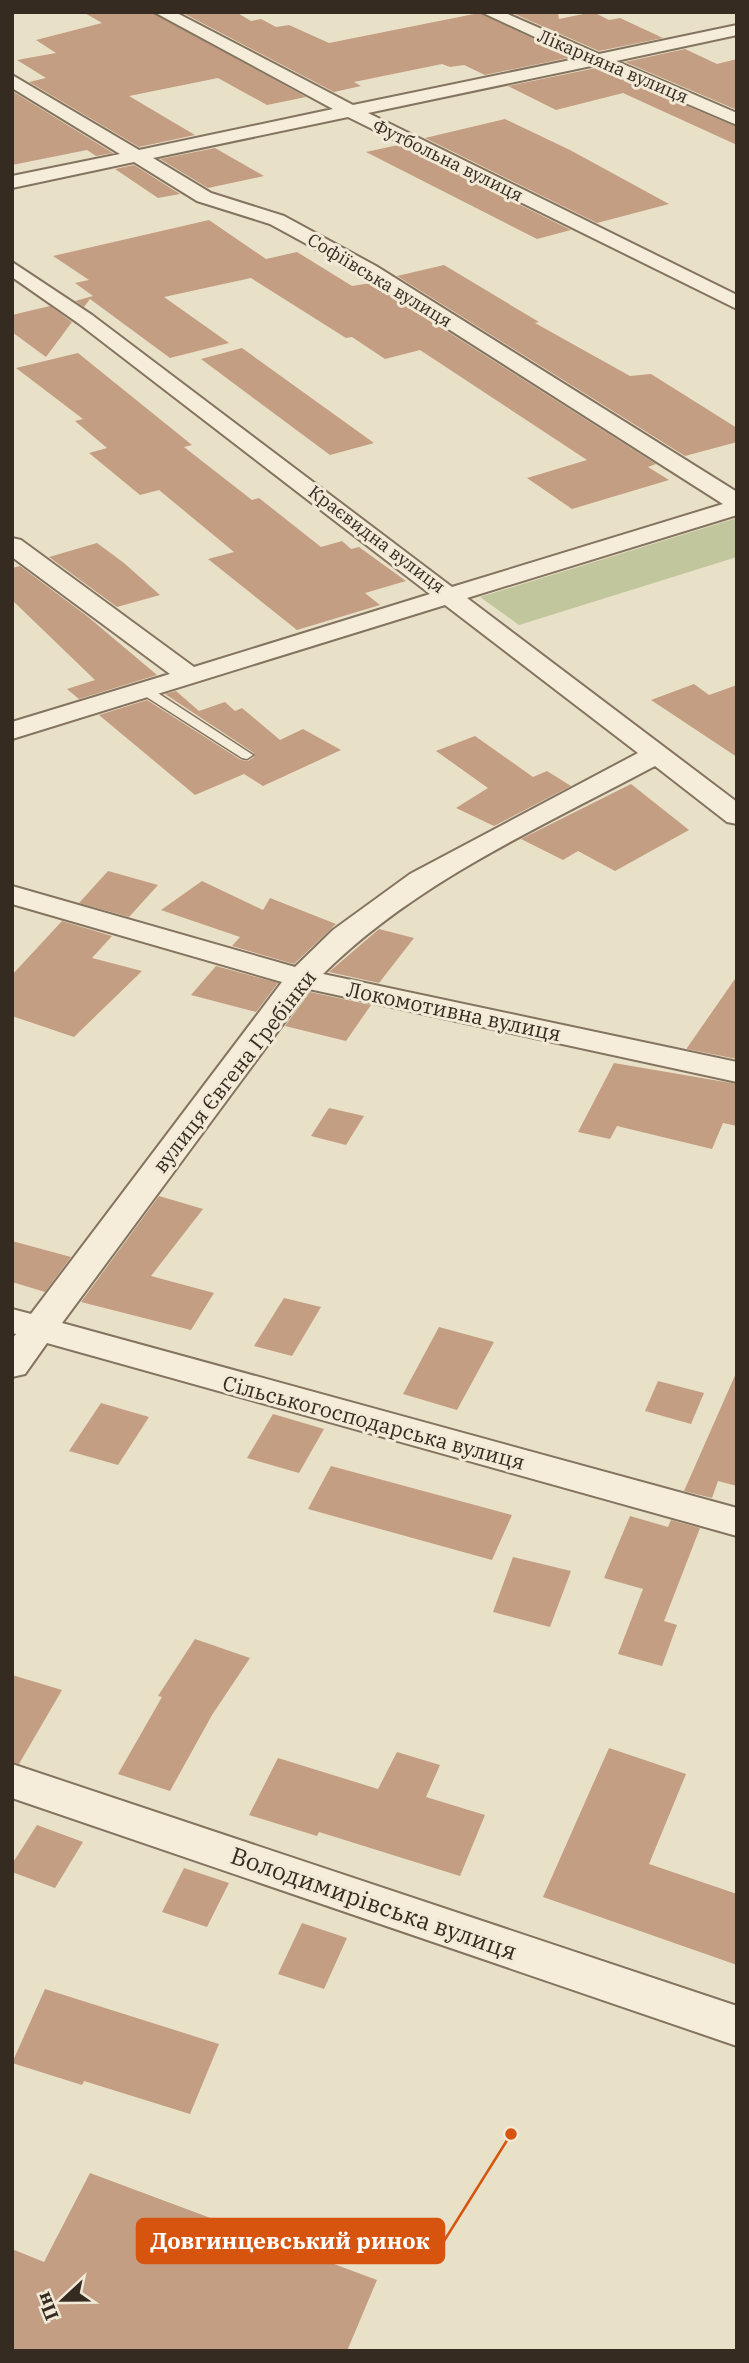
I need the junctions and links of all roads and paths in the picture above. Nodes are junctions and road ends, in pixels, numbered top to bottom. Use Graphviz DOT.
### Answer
graph roads {
  1 [pos="162,12"];
  2 [pos="489,12"];
  3 [pos="737,30"];
  4 [pos="602,60"];
  5 [pos="12,80"];
  6 [pos="352,112"];
  7 [pos="737,120"];
  8 [pos="137,155"];
  9 [pos="12,182"];
  10 [pos="12,268"];
  11 [pos="737,303"];
  12 [pos="737,505"];
  13 [pos="12,545"];
  14 [pos="449,594"];
  15 [pos="191,677"];
  16 [pos="146,691"];
  17 [pos="12,730"];
  18 [pos="657,754"];
  19 [pos="247,755"];
  20 [pos="737,816"];
  21 [pos="12,895"];
  22 [pos="301,978"];
  23 [pos="737,1072"];
  24 [pos="26,1325"];
  25 [pos="12,1365"];
  26 [pos="737,1522"];
  27 [pos="12,1781"];
  28 [pos="737,2026"];
  1 -- 6 [label="street, Футбольна вулиця"];
  2 -- 4 [label="street, Лікарняна вулиця"];
  3 -- 4 [label="street"];
  4 -- 6 [label="street"];
  4 -- 7 [label="street, Лікарняна вулиця"];
  5 -- 8 [label="street, Софіївська вулиця"];
  6 -- 8 [label="street"];
  6 -- 11 [label="street, Футбольна вулиця"];
  8 -- 9 [label="street"];
  8 -- 12 [label="street, Софіївська вулиця"];
  10 -- 14 [label="street, Краєвидна вулиця"];
  12 -- 14 [label="street"];
  13 -- 15 [label="street"];
  14 -- 15 [label="street"];
  14 -- 18 [label="street, Краєвидна вулиця"];
  15 -- 16 [label="street"];
  16 -- 17 [label="street"];
  16 -- 19 [label="lane"];
  18 -- 20 [label="street, Краєвидна вулиця"];
  18 -- 22 [label="street, вулиця Євгена Гребінки"];
  21 -- 22 [label="street, Локомотивна вулиця"];
  22 -- 23 [label="street, Локомотивна вулиця"];
  22 -- 24 [label="street, вулиця Євгена Гребінки"];
  24 -- 25 [label="street, вулиця Євгена Гребінки"];
  24 -- 26 [label="street, Сільськогосподарська вулиця"];
  27 -- 28 [label="street, Володимирівська вулиця"];
}
